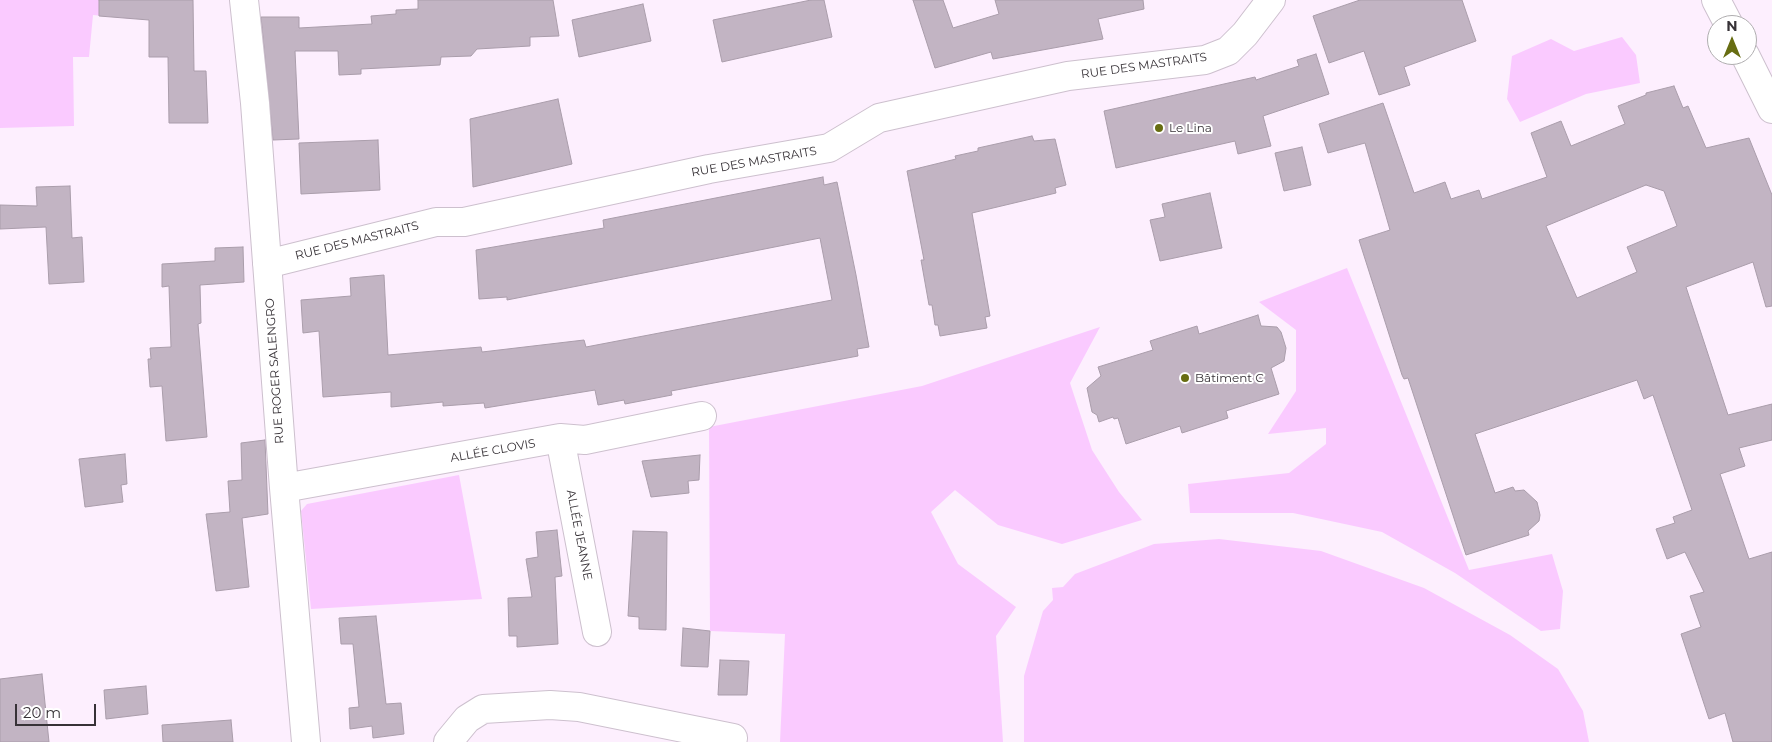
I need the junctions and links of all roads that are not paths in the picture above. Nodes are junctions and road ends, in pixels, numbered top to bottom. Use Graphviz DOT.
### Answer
graph roads {
  1 [pos="244,0"];
  2 [pos="1271,0"];
  3 [pos="1716,0"];
  4 [pos="1724,15"];
  5 [pos="1750,65"];
  6 [pos="1772,109"];
  7 [pos="267,264"];
  8 [pos="702,416"];
  9 [pos="560,438"];
  10 [pos="284,488"];
  11 [pos="597,632"];
  12 [pos="733,738"];
  13 [pos="306,742"];
  14 [pos="448,742"];
  1 -- 7 [label="street, RUE ROGER SALENGRO"];
  2 -- 7 [label="street, RUE DES MASTRAITS"];
  3 -- 4 [label="street"];
  5 -- 6 [label="street"];
  7 -- 10 [label="street, RUE ROGER SALENGRO"];
  8 -- 9 [label="street, ALLÉE CLOVIS"];
  9 -- 10 [label="street, ALLÉE CLOVIS"];
  9 -- 11 [label="street, ALLÉE JEANNE"];
  10 -- 13 [label="street, RUE ROGER SALENGRO"];
  12 -- 14 [label="street"];
}
